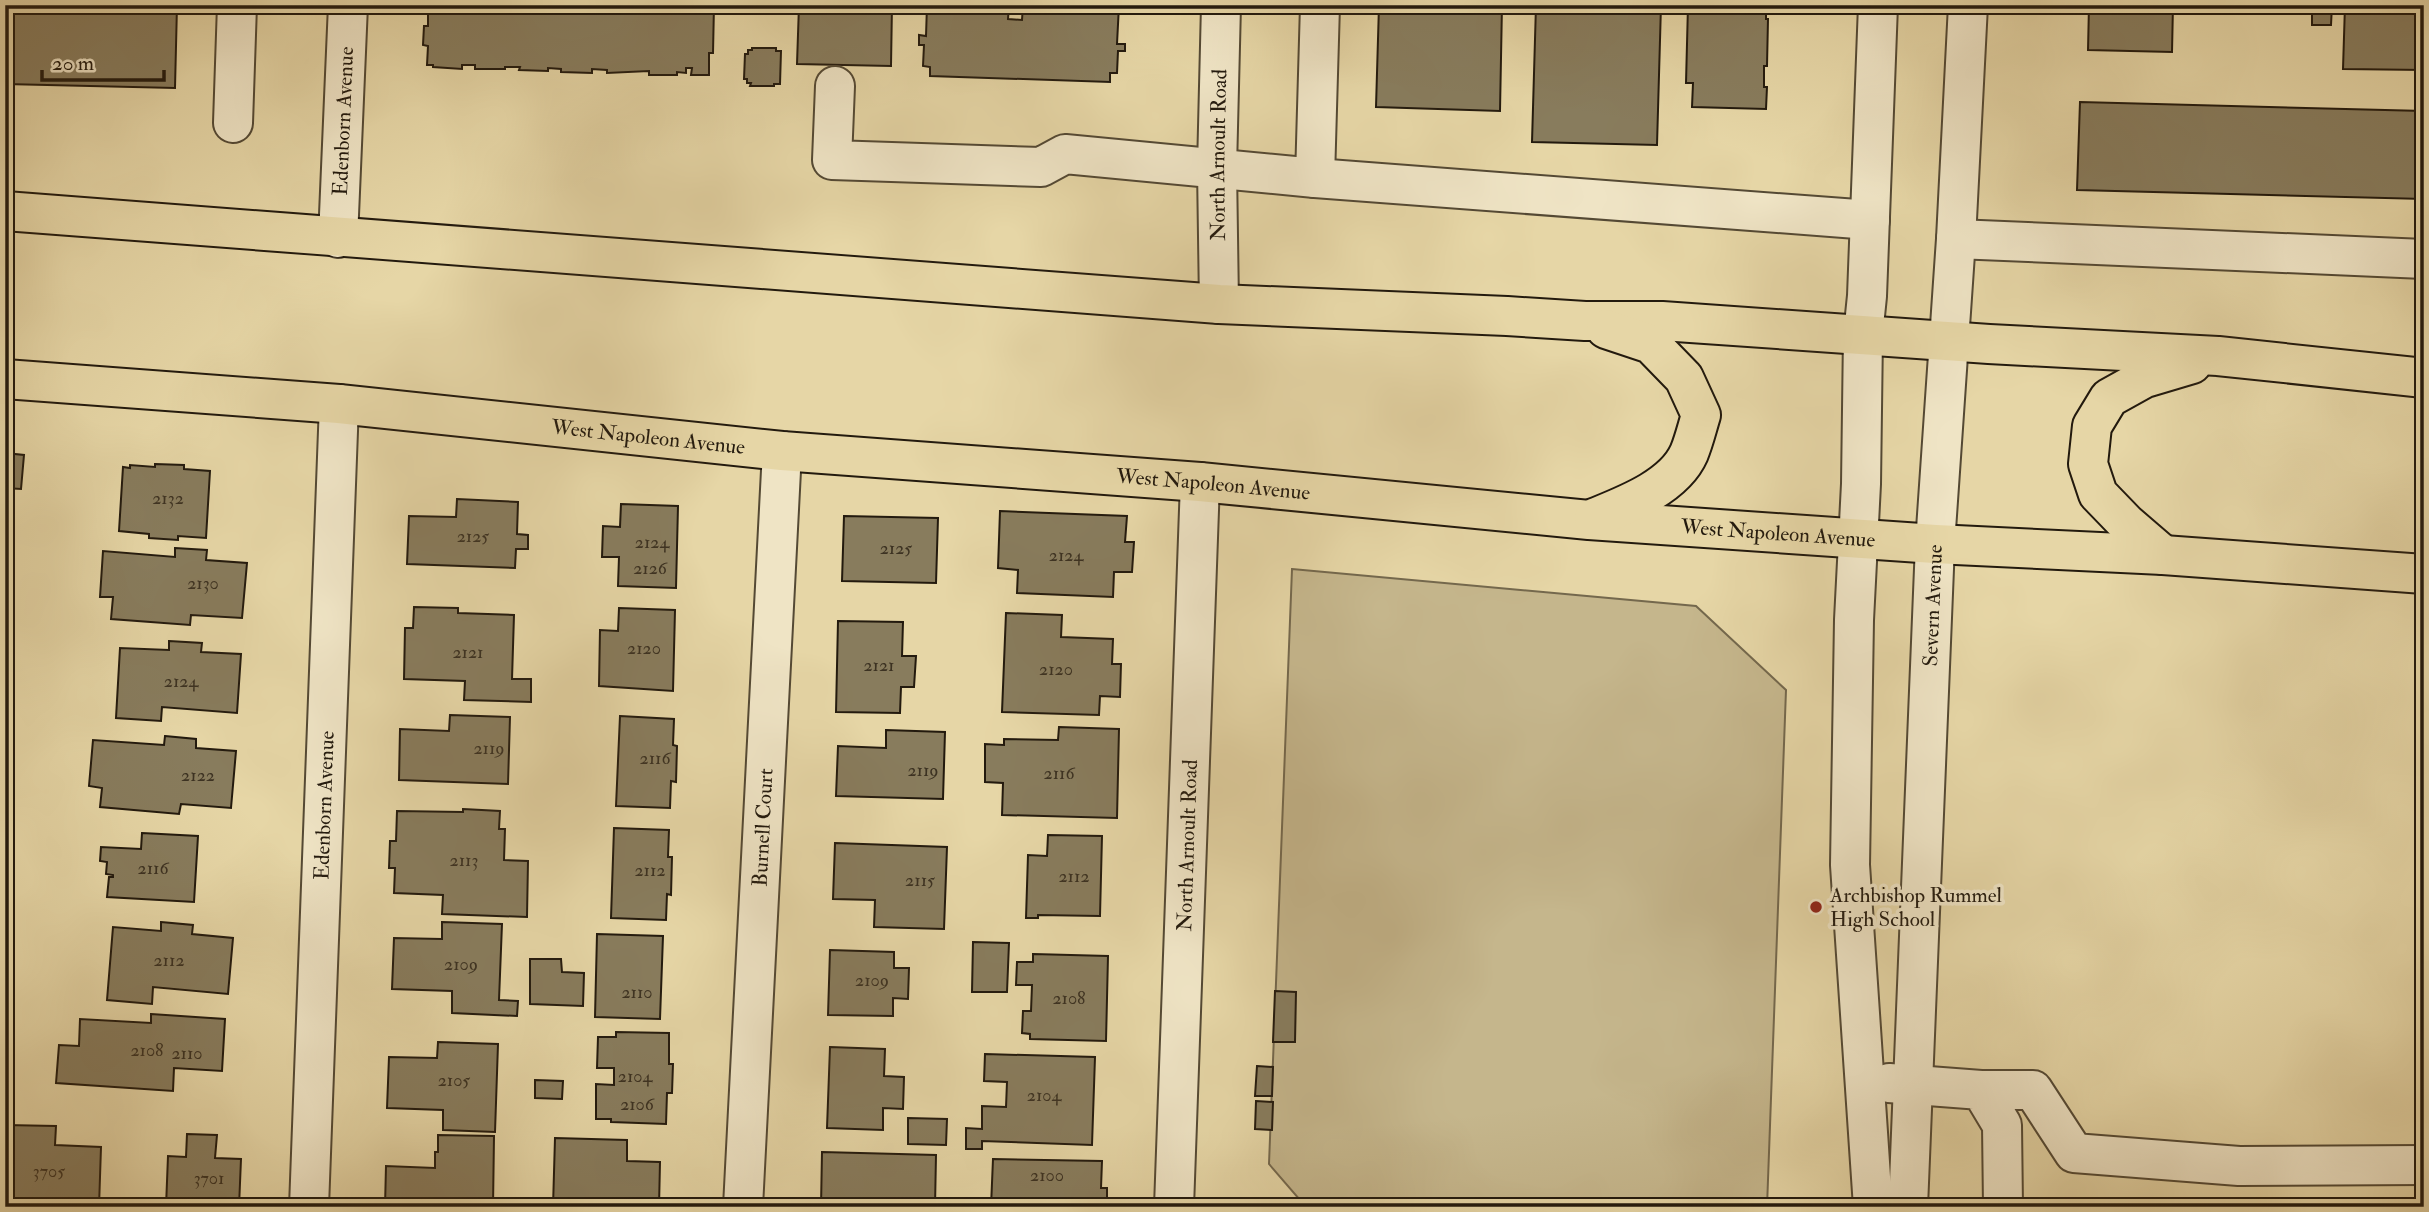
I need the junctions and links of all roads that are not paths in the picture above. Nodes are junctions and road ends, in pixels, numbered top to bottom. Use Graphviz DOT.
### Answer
graph roads {
  1 [pos="237,5"];
  2 [pos="348,5"];
  3 [pos="1222,5"];
  4 [pos="1320,5"];
  5 [pos="1878,5"];
  6 [pos="1968,5"];
  7 [pos="835,86"];
  8 [pos="233,123"];
  9 [pos="1234,169"];
  10 [pos="1315,178"];
  11 [pos="12,215"];
  12 [pos="1870,220"];
  13 [pos="338,238"];
  14 [pos="1956,239"];
  15 [pos="2424,259"];
  16 [pos="1219,304"];
  17 [pos="1584,321"];
  18 [pos="1863,335"];
  19 [pos="1948,341"];
  20 [pos="2218,356"];
  21 [pos="2424,378"];
  22 [pos="5,379"];
  23 [pos="339,404"];
  24 [pos="782,450"];
  25 [pos="1200,482"];
  26 [pos="1589,520"];
  27 [pos="1858,538"];
  28 [pos="1935,544"];
  29 [pos="2163,555"];
  30 [pos="2424,574"];
  31 [pos="1866,1082"];
  32 [pos="1914,1084"];
  33 [pos="1981,1090"];
  34 [pos="2424,1165"];
  35 [pos="309,1207"];
  36 [pos="743,1207"];
  37 [pos="1174,1207"];
  38 [pos="1873,1207"];
  39 [pos="1908,1207"];
  40 [pos="2003,1207"];
  1 -- 8 [label="street"];
  2 -- 13 [label="street, Edenborn Avenue"];
  3 -- 9 [label="street, North Arnoult Road"];
  4 -- 10 [label="street"];
  5 -- 12 [label="street"];
  6 -- 14 [label="street, Severn Avenue"];
  7 -- 9 [label="street"];
  9 -- 10 [label="street"];
  9 -- 16 [label="street, North Arnoult Road"];
  10 -- 12 [label="street"];
  11 -- 13 [label="main road"];
  12 -- 18 [label="street"];
  13 -- 16 [label="main road"];
  14 -- 15 [label="street"];
  14 -- 19 [label="street, Severn Avenue"];
  16 -- 17 [label="main road"];
  17 -- 18 [label="main road"];
  17 -- 26 [label="main road"];
  18 -- 19 [label="main road"];
  18 -- 27 [label="street"];
  19 -- 20 [label="main road"];
  19 -- 28 [label="street, Severn Avenue"];
  20 -- 21 [label="main road"];
  20 -- 29 [label="main road"];
  22 -- 23 [label="main road, West Napoleon Avenue"];
  23 -- 24 [label="main road, West Napoleon Avenue"];
  23 -- 35 [label="street, Edenborn Avenue"];
  24 -- 25 [label="main road, West Napoleon Avenue"];
  24 -- 36 [label="street, Burnell Court"];
  25 -- 26 [label="main road, West Napoleon Avenue"];
  25 -- 37 [label="street, North Arnoult Road"];
  26 -- 27 [label="main road, West Napoleon Avenue"];
  27 -- 28 [label="main road, West Napoleon Avenue"];
  27 -- 31 [label="street"];
  28 -- 29 [label="main road, West Napoleon Avenue"];
  28 -- 32 [label="street, Severn Avenue"];
  29 -- 30 [label="main road, West Napoleon Avenue"];
  31 -- 32 [label="street"];
  31 -- 38 [label="street"];
  32 -- 33 [label="street"];
  32 -- 39 [label="street, Severn Avenue"];
  33 -- 34 [label="street"];
  33 -- 40 [label="street"];
}
